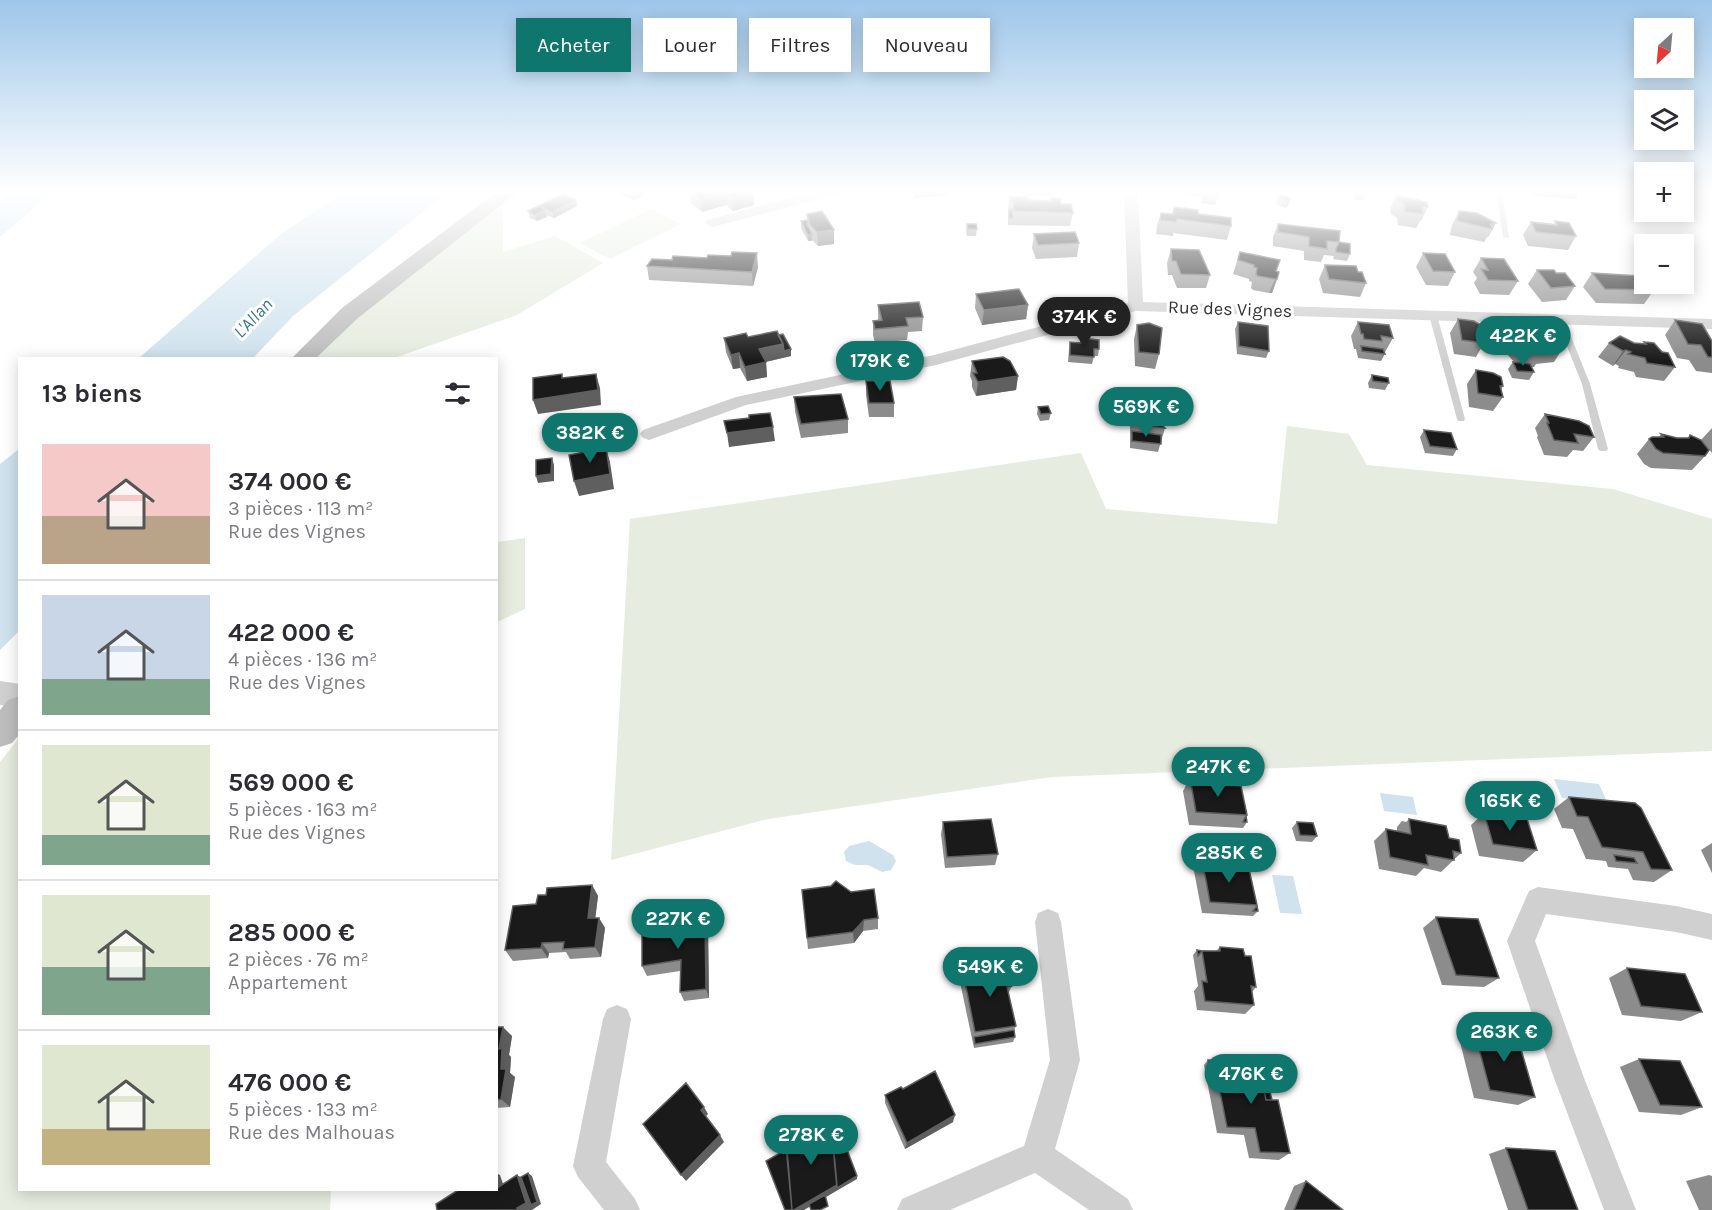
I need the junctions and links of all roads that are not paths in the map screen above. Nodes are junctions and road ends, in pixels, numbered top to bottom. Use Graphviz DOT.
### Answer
graph roads {
  1 [pos="436,247"];
  2 [pos="1133,247"];
  3 [pos="1136,306"];
  4 [pos="1432,315"];
  5 [pos="1560,319"];
  6 [pos="1712,324"];
  7 [pos="304,357"];
  8 [pos="1461,419"];
  9 [pos="649,434"];
  10 [pos="1604,448"];
  11 [pos="0,693"];
  12 [pos="18,696"];
  13 [pos="18,712"];
  14 [pos="0,733"];
  15 [pos="1048,922"];
  16 [pos="1712,927"];
  17 [pos="617,1018"];
  18 [pos="1038,1156"];
  19 [pos="624,1210"];
  20 [pos="913,1210"];
  21 [pos="1117,1210"];
  22 [pos="1620,1210"];
  1 -- 7 [label="main road"];
  2 -- 3 [label="street"];
  3 -- 4 [label="street, Rue des Vignes"];
  3 -- 9 [label="street, Rue des Vignes"];
  4 -- 5 [label="street, Rue des Vignes"];
  4 -- 8 [label="lane"];
  5 -- 6 [label="street, Rue des Vignes"];
  5 -- 10 [label="lane"];
  11 -- 12 [label="street"];
  13 -- 14 [label="main road"];
  15 -- 18 [label="street"];
  16 -- 22 [label="street"];
  17 -- 19 [label="street"];
  18 -- 20 [label="street"];
  18 -- 21 [label="street"];
}
